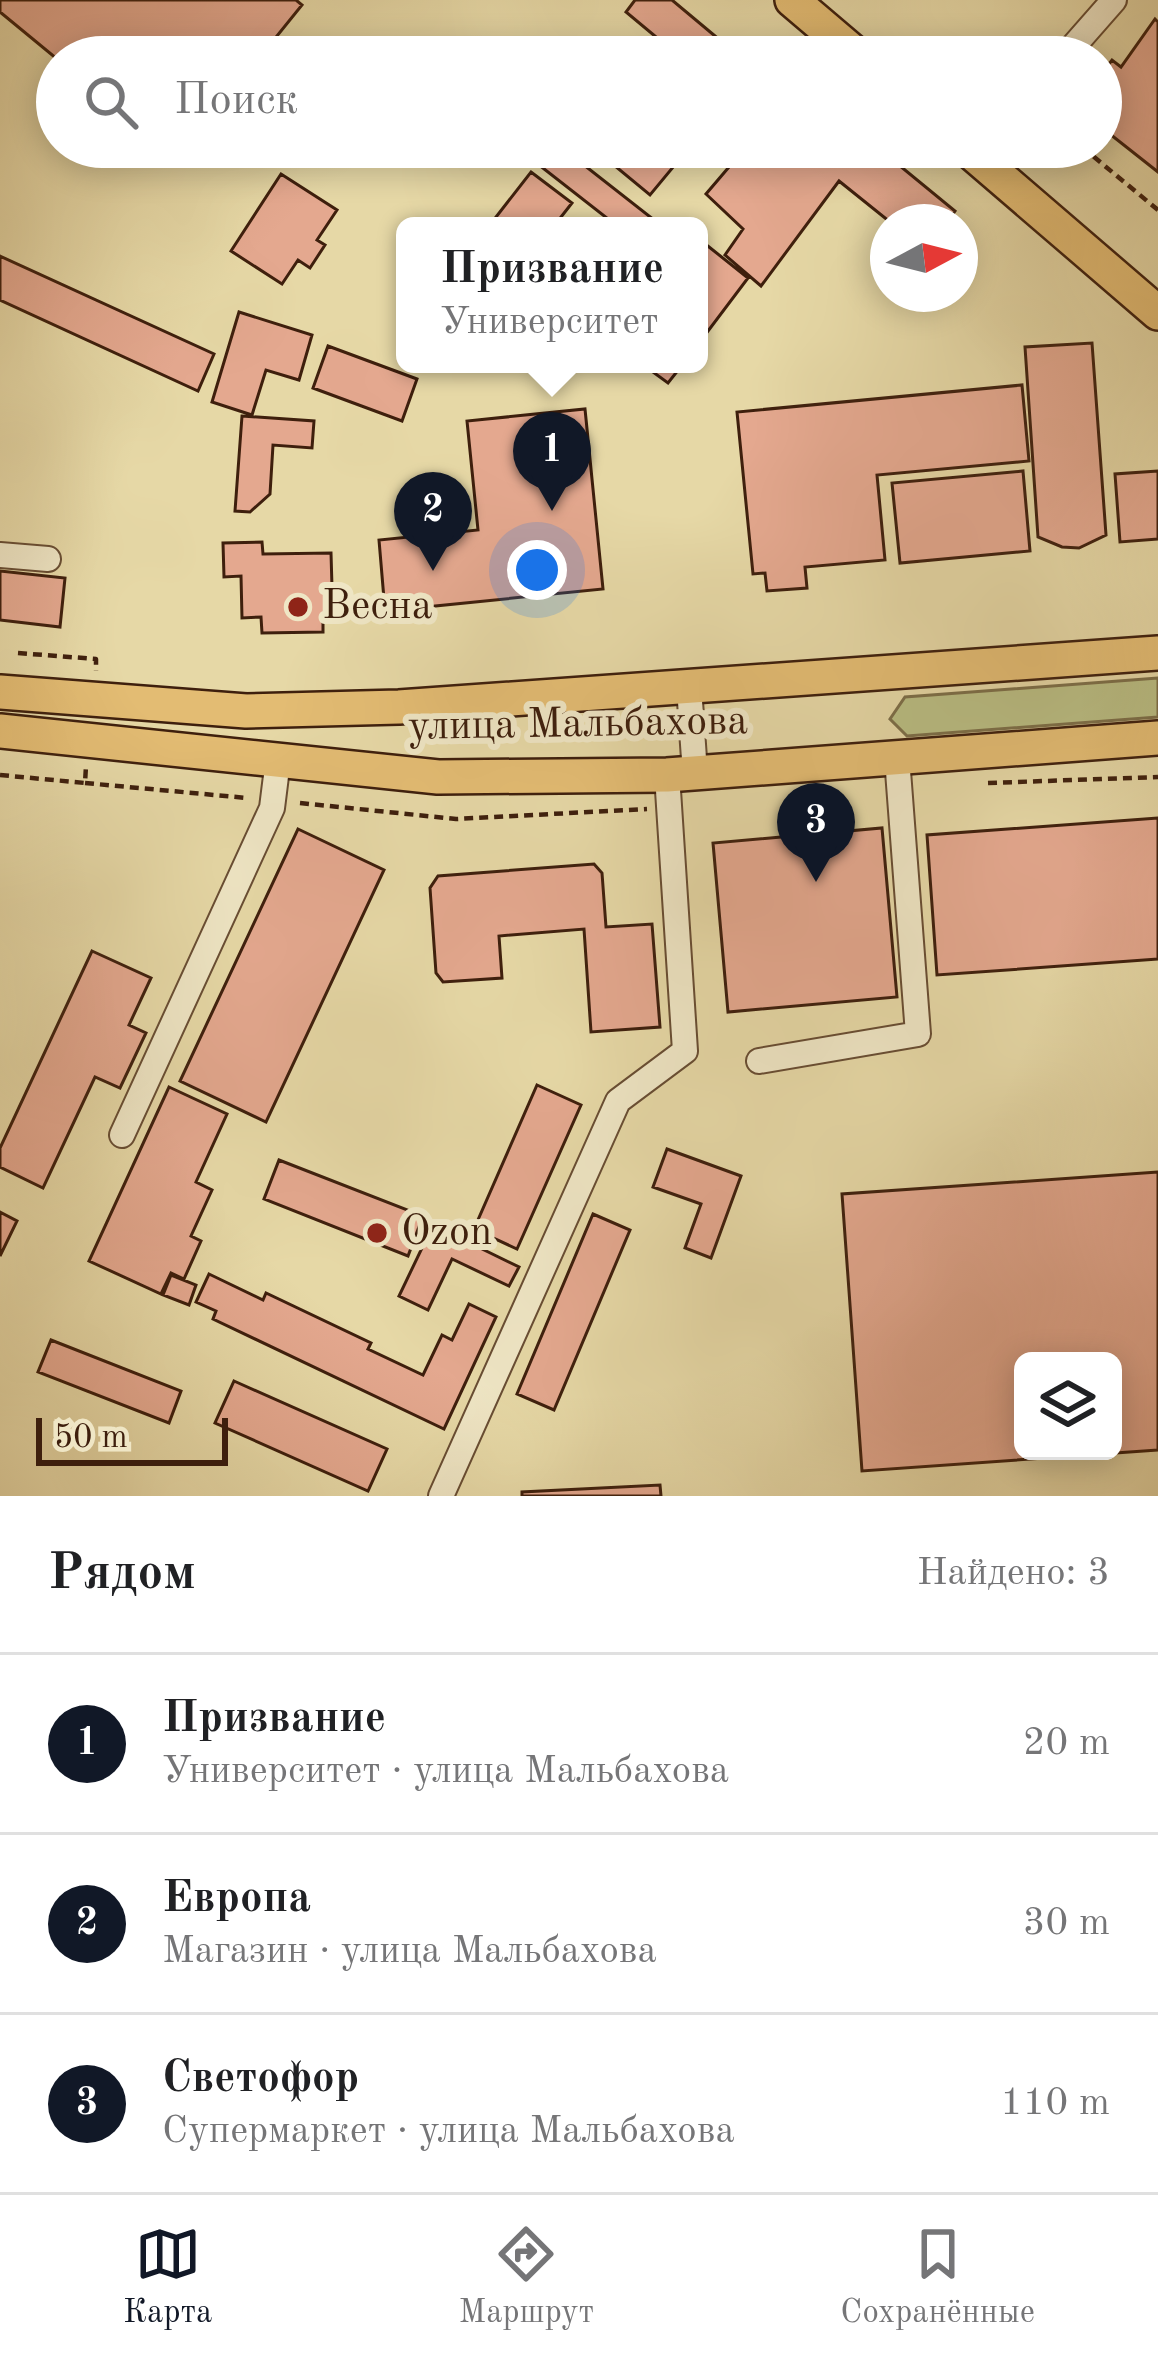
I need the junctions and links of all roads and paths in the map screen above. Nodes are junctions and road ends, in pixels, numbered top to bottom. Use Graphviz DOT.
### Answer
graph roads {
  1 [pos="792,0"];
  2 [pos="1101,4"];
  3 [pos="834,36"];
  4 [pos="1079,36"];
  5 [pos="994,168"];
  6 [pos="1107,168"];
  7 [pos="1158,210"];
  8 [pos="1158,313"];
  9 [pos="0,555"];
  10 [pos="48,559"];
  11 [pos="19,652"];
  12 [pos="1158,653"];
  13 [pos="96,683"];
  14 [pos="688,687"];
  15 [pos="0,692"];
  16 [pos="0,731"];
  17 [pos="1158,738"];
  18 [pos="898,758"];
  19 [pos="278,760"];
  20 [pos="87,762"];
  21 [pos="681,774"];
  22 [pos="0,775"];
  23 [pos="759,1060"];
  24 [pos="122,1136"];
  25 [pos="441,1496"];
  1 -- 3 [label="main road"];
  2 -- 4 [label="street"];
  5 -- 8 [label="main road"];
  6 -- 7 [label="path"];
  9 -- 10 [label="street"];
  11 -- 13 [label="path"];
  12 -- 14 [label="main road, улица Мальбахова"];
  14 -- 15 [label="main road, улица Мальбахова"];
  14 -- 21 [label="street"];
  16 -- 19 [label="main road, улица Мальбахова"];
  17 -- 18 [label="main road, улица Мальбахова"];
  18 -- 21 [label="main road, улица Мальбахова"];
  18 -- 23 [label="street"];
  19 -- 21 [label="main road, улица Мальбахова"];
  19 -- 24 [label="street"];
  20 -- 22 [label="path"];
  21 -- 25 [label="street"];
}
